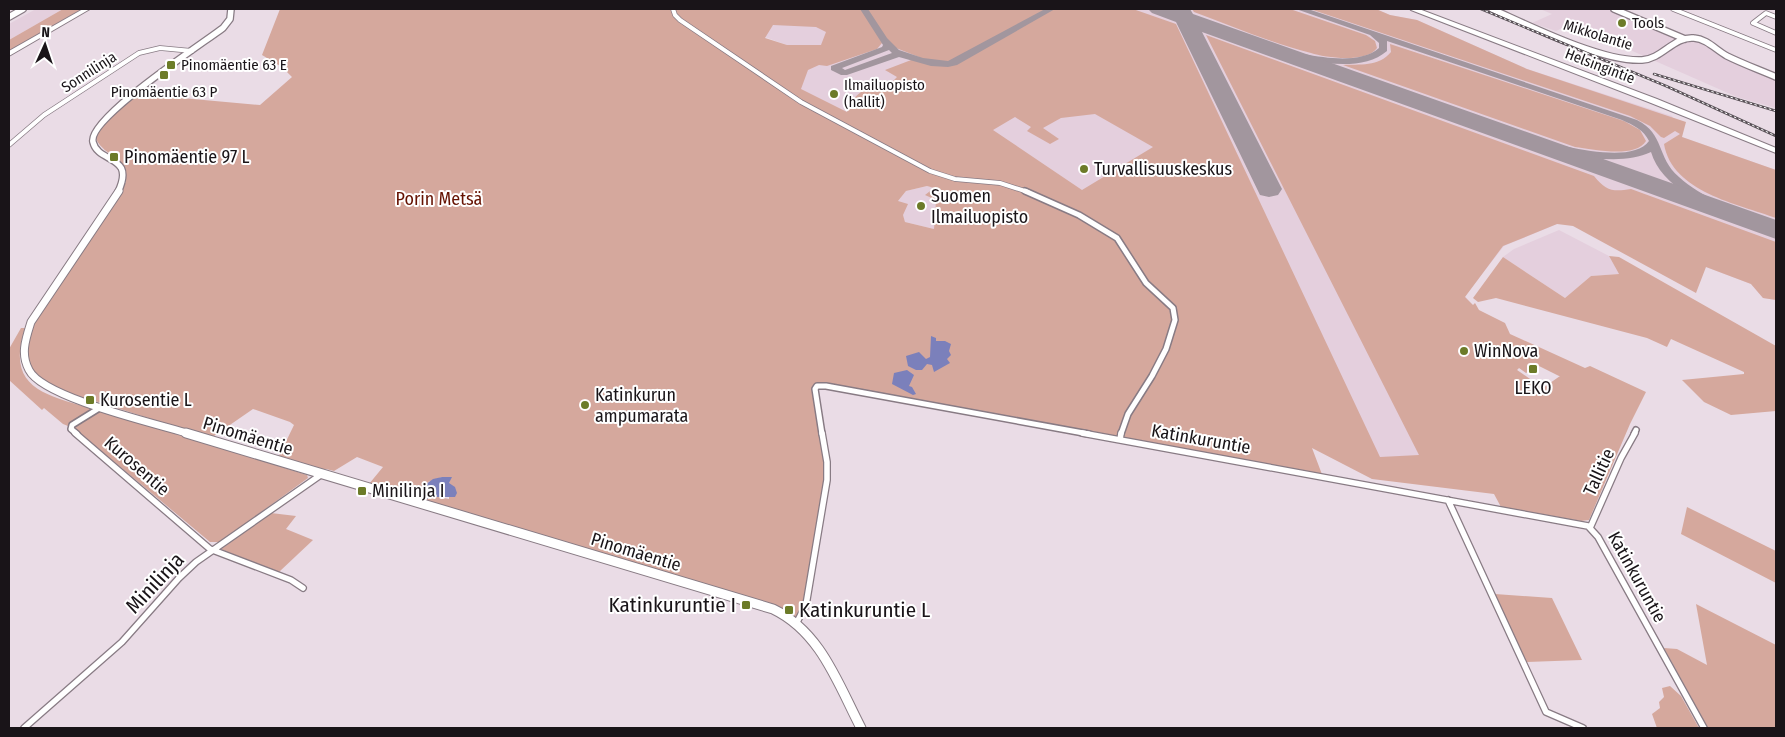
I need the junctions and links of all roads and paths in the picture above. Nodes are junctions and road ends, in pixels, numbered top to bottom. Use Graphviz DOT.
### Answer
graph roads {
  1 [pos="23,9"];
  2 [pos="87,9"];
  3 [pos="231,9"];
  4 [pos="673,9"];
  5 [pos="1413,9"];
  6 [pos="1421,9"];
  7 [pos="1492,9"];
  8 [pos="1614,9"];
  9 [pos="1673,9"];
  10 [pos="9,17"];
  11 [pos="1776,17"];
  12 [pos="1776,33"];
  13 [pos="1685,39"];
  14 [pos="1776,50"];
  15 [pos="192,51"];
  16 [pos="9,54"];
  17 [pos="1776,77"];
  18 [pos="9,145"];
  19 [pos="1776,147"];
  20 [pos="1776,151"];
  21 [pos="101,407"];
  22 [pos="1636,430"];
  23 [pos="1120,440"];
  24 [pos="322,474"];
  25 [pos="1448,500"];
  26 [pos="1590,528"];
  27 [pos="213,549"];
  28 [pos="303,588"];
  29 [pos="797,622"];
  30 [pos="24,728"];
  31 [pos="861,728"];
  32 [pos="1583,728"];
  33 [pos="1704,728"];
  1 -- 10 [label="street"];
  2 -- 16 [label="highway"];
  3 -- 15 [label="street, Pinomäentie"];
  4 -- 23 [label="street"];
  5 -- 20 [label="highway, Helsingintie"];
  6 -- 19 [label="highway, Helsingintie"];
  7 -- 13 [label="street, Mikkolantie"];
  8 -- 13 [label="street"];
  9 -- 14 [label="street"];
  11 -- 12 [label="street"];
  13 -- 17 [label="street"];
  15 -- 18 [label="street, Sonnilinja"];
  15 -- 21 [label="street, Pinomäentie"];
  21 -- 24 [label="street, Pinomäentie"];
  21 -- 27 [label="street, Kurosentie"];
  22 -- 26 [label="street, Tallitie"];
  23 -- 25 [label="street, Katinkuruntie"];
  23 -- 29 [label="street, Katinkuruntie"];
  24 -- 27 [label="street, Minilinja"];
  24 -- 29 [label="street, Pinomäentie"];
  25 -- 26 [label="street, Katinkuruntie"];
  25 -- 32 [label="street"];
  26 -- 33 [label="street, Katinkuruntie"];
  27 -- 28 [label="street"];
  27 -- 30 [label="street, Minilinja"];
  29 -- 31 [label="street, Pinomäentie"];
}
